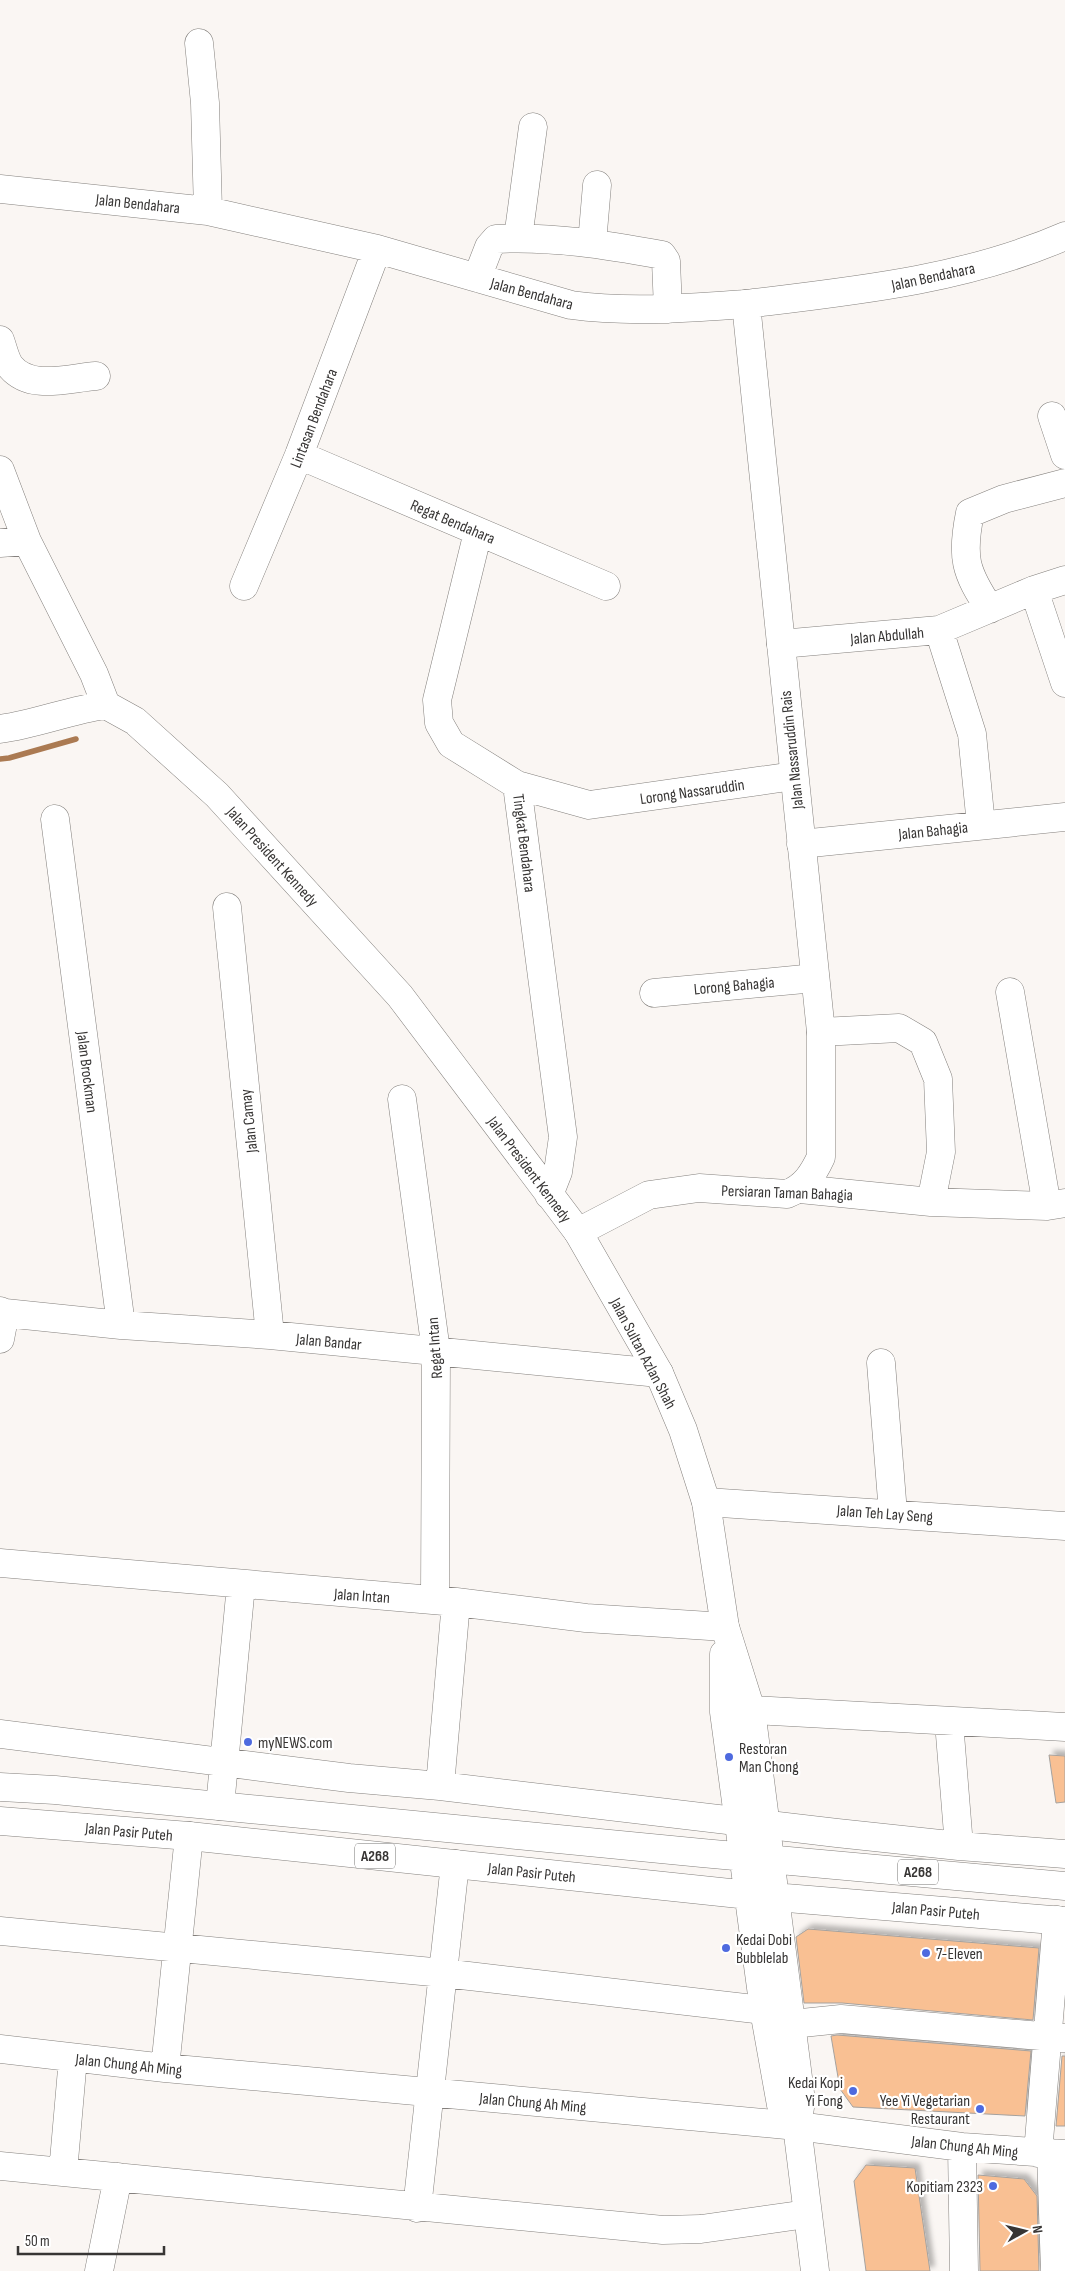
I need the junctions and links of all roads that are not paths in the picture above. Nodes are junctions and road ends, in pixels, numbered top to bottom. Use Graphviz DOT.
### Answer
graph roads {
  1 [pos="198,43"];
  2 [pos="533,127"];
  3 [pos="597,185"];
  4 [pos="0,189"];
  5 [pos="208,210"];
  6 [pos="1065,236"];
  7 [pos="518,238"];
  8 [pos="592,243"];
  9 [pos="376,249"];
  10 [pos="477,278"];
  11 [pos="746,304"];
  12 [pos="668,309"];
  13 [pos="0,340"];
  14 [pos="96,376"];
  15 [pos="1052,416"];
  16 [pos="1065,455"];
  17 [pos="299,456"];
  18 [pos="0,470"];
  19 [pos="1065,483"];
  20 [pos="478,532"];
  21 [pos="27,541"];
  22 [pos="0,543"];
  23 [pos="1065,580"];
  24 [pos="244,586"];
  25 [pos="606,586"];
  26 [pos="1034,590"];
  27 [pos="990,609"];
  28 [pos="939,630"];
  29 [pos="781,644"];
  30 [pos="1065,683"];
  31 [pos="106,706"];
  32 [pos="0,729"];
  33 [pos="794,776"];
  34 [pos="518,786"];
  35 [pos="1065,817"];
  36 [pos="55,819"];
  37 [pos="981,825"];
  38 [pos="801,844"];
  39 [pos="226,907"];
  40 [pos="815,978"];
  41 [pos="1010,992"];
  42 [pos="654,993"];
  43 [pos="821,1032"];
  44 [pos="402,1099"];
  45 [pos="800,1189"];
  46 [pos="550,1195"];
  47 [pos="931,1202"];
  48 [pos="1056,1205"];
  49 [pos="578,1232"];
  50 [pos="2,1321"];
  51 [pos="121,1325"];
  52 [pos="270,1336"];
  53 [pos="436,1351"];
  54 [pos="881,1363"];
  55 [pos="659,1373"];
  56 [pos="706,1502"];
  57 [pos="893,1513"];
  58 [pos="1065,1526"];
  59 [pos="0,1563"];
  60 [pos="241,1585"];
  61 [pos="446,1601"];
  62 [pos="725,1627"];
  63 [pos="751,1710"];
  64 [pos="949,1722"];
  65 [pos="1065,1727"];
  66 [pos="0,1734"];
  67 [pos="223,1762"];
  68 [pos="440,1786"];
  69 [pos="0,1787"];
  70 [pos="220,1806"];
  71 [pos="0,1821"];
  72 [pos="739,1822"];
  73 [pos="766,1824"];
  74 [pos="189,1836"];
  75 [pos="959,1846"];
  76 [pos="1065,1854"];
  77 [pos="744,1857"];
  78 [pos="771,1859"];
  79 [pos="455,1864"];
  80 [pos="1065,1886"];
  81 [pos="749,1895"];
  82 [pos="776,1897"];
  83 [pos="1061,1920"];
  84 [pos="0,1931"];
  85 [pos="178,1948"];
  86 [pos="443,1974"];
  87 [pos="764,2010"];
  88 [pos="792,2024"];
  89 [pos="1056,2037"];
  90 [pos="0,2049"];
  91 [pos="73,2058"];
  92 [pos="165,2068"];
  93 [pos="429,2093"];
  94 [pos="797,2126"];
  95 [pos="962,2147"];
  96 [pos="1051,2154"];
  97 [pos="0,2166"];
  98 [pos="63,2172"];
  99 [pos="118,2177"];
  100 [pos="417,2208"];
  101 [pos="807,2214"];
  102 [pos="99,2271"];
  103 [pos="815,2271"];
  104 [pos="964,2271"];
  105 [pos="1055,2271"];
  1 -- 5 [label="street"];
  2 -- 7 [label="street"];
  3 -- 8 [label="street"];
  4 -- 5 [label="street, Jalan Bendahara"];
  5 -- 9 [label="street, Jalan Bendahara"];
  6 -- 11 [label="street, Jalan Bendahara"];
  7 -- 8 [label="street"];
  7 -- 10 [label="street"];
  8 -- 12 [label="street"];
  9 -- 10 [label="street, Jalan Bendahara"];
  9 -- 17 [label="street, Lintasan Bendahara"];
  10 -- 12 [label="street, Jalan Bendahara"];
  11 -- 12 [label="street, Jalan Bendahara"];
  11 -- 29 [label="street, Jalan Nassaruddin Rais"];
  13 -- 14 [label="street"];
  15 -- 16 [label="street"];
  17 -- 20 [label="street, Regat Bendahara"];
  17 -- 24 [label="street, Lintasan Bendahara"];
  18 -- 21 [label="street"];
  19 -- 27 [label="street"];
  20 -- 25 [label="street, Regat Bendahara"];
  20 -- 34 [label="street, Tingkat Bendahara"];
  21 -- 22 [label="street"];
  21 -- 31 [label="street"];
  23 -- 26 [label="street, Jalan Abdullah"];
  26 -- 27 [label="street, Jalan Abdullah"];
  26 -- 30 [label="street"];
  27 -- 28 [label="street, Jalan Abdullah"];
  28 -- 29 [label="street, Jalan Abdullah"];
  28 -- 37 [label="street"];
  29 -- 33 [label="street, Jalan Nassaruddin Rais"];
  31 -- 32 [label="street"];
  31 -- 46 [label="street, Jalan President Kennedy"];
  33 -- 34 [label="street, Lorong Nassaruddin"];
  33 -- 38 [label="street, Jalan Nassaruddin Rais"];
  34 -- 46 [label="street, Tingkat Bendahara"];
  35 -- 37 [label="street, Jalan Bahagia"];
  36 -- 51 [label="street, Jalan Brockman"];
  37 -- 38 [label="street, Jalan Bahagia"];
  38 -- 40 [label="street, Jalan Nassaruddin Rais"];
  39 -- 52 [label="street, Jalan Camay"];
  40 -- 42 [label="street, Lorong Bahagia"];
  40 -- 43 [label="street, Jalan Nassaruddin Rais"];
  41 -- 48 [label="street"];
  43 -- 45 [label="street, Jalan Nassaruddin Rais"];
  43 -- 47 [label="street"];
  44 -- 53 [label="street, Regat Intan"];
  45 -- 47 [label="street, Persiaran Taman Bahagia"];
  45 -- 49 [label="street, Persiaran Taman Bahagia"];
  46 -- 49 [label="street, Jalan President Kennedy"];
  47 -- 48 [label="street, Persiaran Taman Bahagia"];
  49 -- 55 [label="street, Jalan Sultan Azlan Shah"];
  50 -- 51 [label="street, Jalan Bandar"];
  51 -- 52 [label="street, Jalan Bandar"];
  52 -- 53 [label="street, Jalan Bandar"];
  53 -- 55 [label="street, Jalan Bandar"];
  53 -- 61 [label="street, Regat Intan"];
  54 -- 57 [label="street"];
  55 -- 56 [label="street, Jalan Sultan Azlan Shah"];
  56 -- 57 [label="street, Jalan Teh Lay Seng"];
  56 -- 62 [label="street, Jalan Sultan Azlan Shah"];
  57 -- 58 [label="street, Jalan Teh Lay Seng"];
  59 -- 60 [label="street, Jalan Intan"];
  60 -- 61 [label="street, Jalan Intan"];
  60 -- 67 [label="street"];
  61 -- 62 [label="street, Jalan Intan"];
  61 -- 68 [label="street, Regat Intan"];
  62 -- 63 [label="street"];
  62 -- 72 [label="street"];
  63 -- 64 [label="street"];
  63 -- 73 [label="street"];
  64 -- 65 [label="street"];
  64 -- 75 [label="street"];
  66 -- 67 [label="street"];
  67 -- 68 [label="street"];
  67 -- 70 [label="street"];
  68 -- 72 [label="street"];
  69 -- 70 [label="street, Jalan Pasir Puteh / A268"];
  70 -- 77 [label="street, Jalan Pasir Puteh / A268"];
  71 -- 74 [label="street, Jalan Pasir Puteh / A268"];
  72 -- 73 [label="street"];
  72 -- 77 [label="street"];
  73 -- 75 [label="street"];
  73 -- 78 [label="street"];
  74 -- 79 [label="street, Jalan Pasir Puteh / A268"];
  74 -- 85 [label="street"];
  75 -- 76 [label="street"];
  77 -- 78 [label="street, Jalan Pasir Puteh / A268"];
  77 -- 81 [label="street"];
  78 -- 80 [label="street, Jalan Pasir Puteh / A268"];
  78 -- 82 [label="street"];
  79 -- 81 [label="street, Jalan Pasir Puteh / A268"];
  79 -- 86 [label="street"];
  81 -- 82 [label="street, Jalan Pasir Puteh / A268"];
  81 -- 87 [label="street"];
  82 -- 83 [label="street, Jalan Pasir Puteh / A268"];
  82 -- 88 [label="street"];
  83 -- 89 [label="street"];
  84 -- 85 [label="street"];
  85 -- 86 [label="street"];
  85 -- 92 [label="street"];
  86 -- 87 [label="street"];
  86 -- 93 [label="street"];
  87 -- 94 [label="street"];
  88 -- 89 [label="street"];
  88 -- 94 [label="street"];
  89 -- 96 [label="street"];
  90 -- 91 [label="street, Jalan Chung Ah Ming"];
  91 -- 92 [label="street, Jalan Chung Ah Ming"];
  91 -- 98 [label="street"];
  92 -- 93 [label="street, Jalan Chung Ah Ming"];
  93 -- 94 [label="street, Jalan Chung Ah Ming"];
  93 -- 100 [label="street"];
  94 -- 95 [label="street, Jalan Chung Ah Ming"];
  94 -- 101 [label="street"];
  95 -- 96 [label="street, Jalan Chung Ah Ming"];
  95 -- 104 [label="street"];
  96 -- 105 [label="street"];
  97 -- 98 [label="street"];
  98 -- 99 [label="street"];
  99 -- 100 [label="street"];
  99 -- 102 [label="street"];
  100 -- 101 [label="street"];
  101 -- 103 [label="street"];
}
